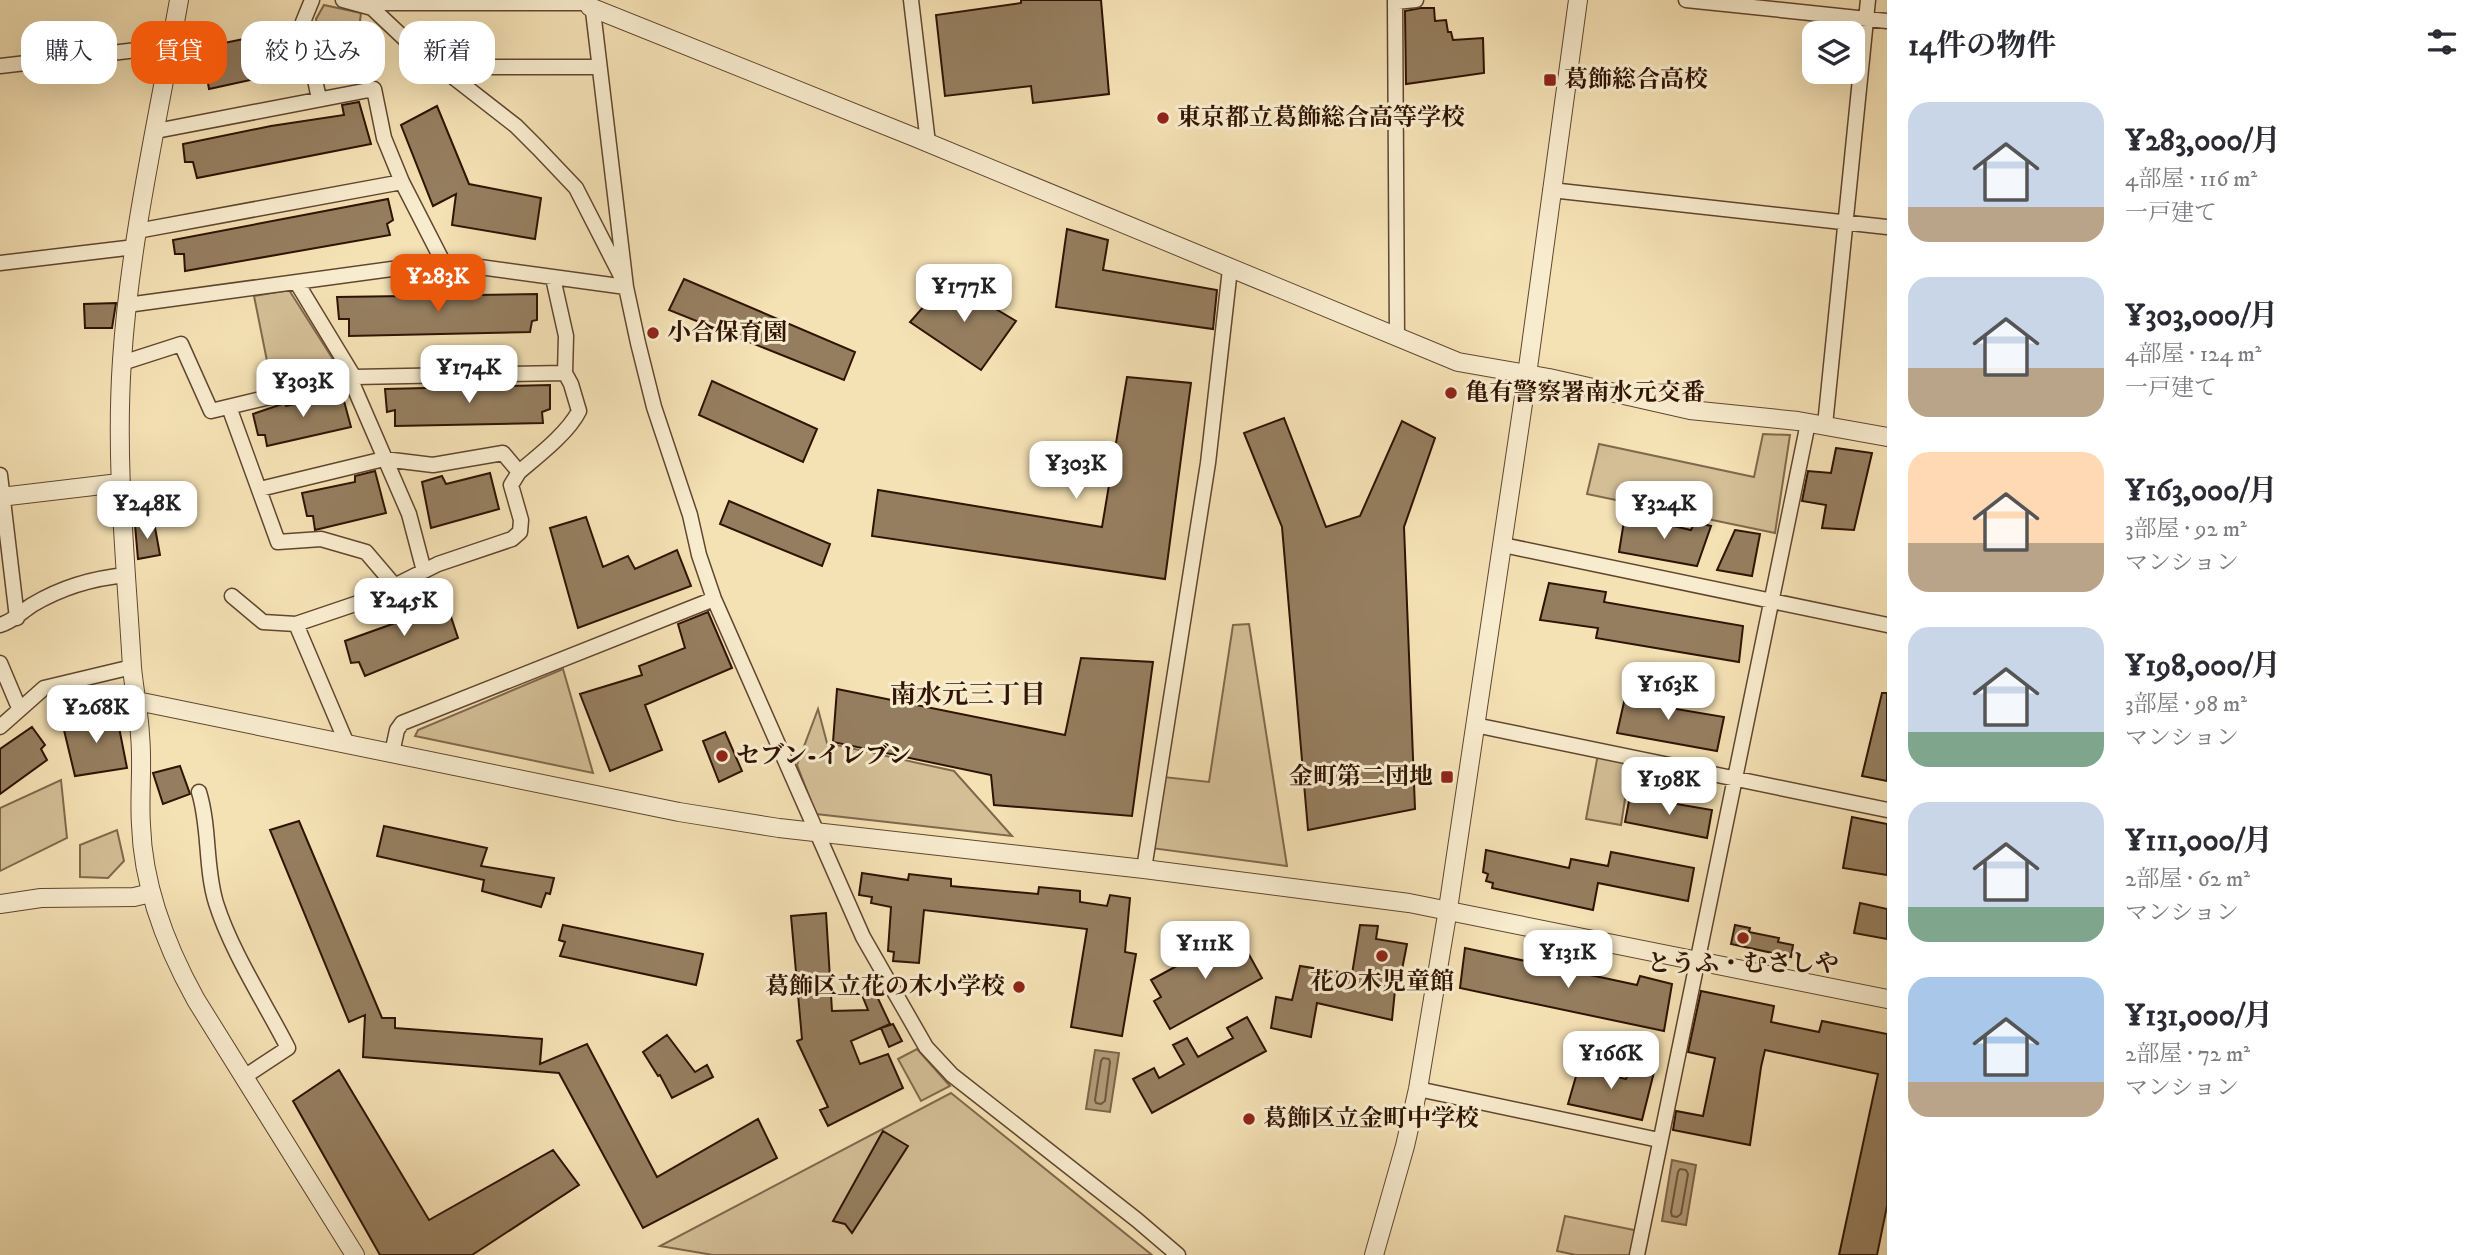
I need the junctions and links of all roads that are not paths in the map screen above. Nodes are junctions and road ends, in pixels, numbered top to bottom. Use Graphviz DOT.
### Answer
graph roads {
  1 [pos="179,0"];
  2 [pos="312,0"];
  3 [pos="911,0"];
  4 [pos="1416,0"];
  5 [pos="1578,0"];
  6 [pos="1686,0"];
  7 [pos="1868,0"];
  8 [pos="347,1"];
  9 [pos="1395,1"];
  10 [pos="590,3"];
  11 [pos="1866,19"];
  12 [pos="175,21"];
  13 [pos="1887,22"];
  14 [pos="399,32"];
  15 [pos="131,51"];
  16 [pos="0,66"];
  17 [pos="495,66"];
  18 [pos="598,67"];
  19 [pos="164,84"];
  20 [pos="461,84"];
  21 [pos="319,99"];
  22 [pos="156,131"];
  23 [pos="928,143"];
  24 [pos="402,182"];
  25 [pos="1551,190"];
  26 [pos="1845,221"];
  27 [pos="1887,227"];
  28 [pos="136,239"];
  29 [pos="443,262"];
  30 [pos="0,264"];
  31 [pos="1230,269"];
  32 [pos="553,278"];
  33 [pos="297,283"];
  34 [pos="626,287"];
  35 [pos="127,305"];
  36 [pos="1397,338"];
  37 [pos="121,363"];
  38 [pos="565,373"];
  39 [pos="1527,374"];
  40 [pos="352,378"];
  41 [pos="229,407"];
  42 [pos="1816,424"];
  43 [pos="1887,437"];
  44 [pos="384,459"];
  45 [pos="519,472"];
  46 [pos="0,475"];
  47 [pos="119,483"];
  48 [pos="260,489"];
  49 [pos="1,497"];
  50 [pos="1503,545"];
  51 [pos="424,571"];
  52 [pos="127,575"];
  53 [pos="394,586"];
  54 [pos="232,596"];
  55 [pos="714,599"];
  56 [pos="1772,601"];
  57 [pos="17,618"];
  58 [pos="296,624"];
  59 [pos="0,625"];
  60 [pos="1887,625"];
  61 [pos="0,663"];
  62 [pos="132,667"];
  63 [pos="137,701"];
  64 [pos="19,708"];
  65 [pos="1475,725"];
  66 [pos="0,727"];
  67 [pos="347,744"];
  68 [pos="392,753"];
  69 [pos="1735,779"];
  70 [pos="199,792"];
  71 [pos="1887,810"];
  72 [pos="816,832"];
  73 [pos="1144,869"];
  74 [pos="151,893"];
  75 [pos="0,904"];
  76 [pos="1448,909"];
  77 [pos="1698,960"];
  78 [pos="1887,999"];
  79 [pos="244,1077"];
  80 [pos="1418,1089"];
  81 [pos="1659,1140"];
  82 [pos="355,1255"];
  83 [pos="1178,1255"];
  84 [pos="1374,1255"];
  85 [pos="1637,1255"];
  1 -- 12 [label="street"];
  2 -- 21 [label="street"];
  3 -- 23 [label="street"];
  4 -- 9 [label="street"];
  5 -- 25 [label="street"];
  6 -- 11 [label="street"];
  7 -- 11 [label="street"];
  8 -- 10 [label="street"];
  8 -- 14 [label="street"];
  9 -- 36 [label="street"];
  10 -- 18 [label="street"];
  10 -- 23 [label="street"];
  11 -- 13 [label="street"];
  11 -- 26 [label="street"];
  15 -- 16 [label="street"];
  17 -- 18 [label="street"];
  18 -- 34 [label="street"];
  19 -- 22 [label="street"];
  20 -- 34 [label="street"];
  21 -- 22 [label="street"];
  21 -- 24 [label="street"];
  22 -- 28 [label="street"];
  23 -- 31 [label="street"];
  24 -- 28 [label="street"];
  24 -- 29 [label="street"];
  25 -- 26 [label="street"];
  25 -- 39 [label="street"];
  26 -- 27 [label="street"];
  26 -- 42 [label="street"];
  28 -- 30 [label="street"];
  28 -- 35 [label="street"];
  29 -- 32 [label="street"];
  29 -- 33 [label="street"];
  31 -- 36 [label="street"];
  31 -- 73 [label="street"];
  32 -- 34 [label="street"];
  32 -- 38 [label="street"];
  33 -- 35 [label="street"];
  33 -- 40 [label="street"];
  34 -- 55 [label="street"];
  35 -- 37 [label="street"];
  36 -- 39 [label="street"];
  37 -- 41 [label="street"];
  37 -- 47 [label="street"];
  38 -- 40 [label="street"];
  38 -- 45 [label="street"];
  39 -- 42 [label="street"];
  39 -- 50 [label="street"];
  40 -- 41 [label="street"];
  40 -- 44 [label="street"];
  41 -- 48 [label="street"];
  42 -- 43 [label="street"];
  42 -- 56 [label="street"];
  44 -- 45 [label="street"];
  44 -- 48 [label="street"];
  44 -- 51 [label="street"];
  45 -- 51 [label="street"];
  46 -- 49 [label="street"];
  47 -- 49 [label="street"];
  47 -- 52 [label="street"];
  48 -- 53 [label="street"];
  49 -- 57 [label="street"];
  50 -- 56 [label="street"];
  50 -- 65 [label="street"];
  51 -- 53 [label="street"];
  52 -- 57 [label="street"];
  52 -- 62 [label="street"];
  53 -- 58 [label="street"];
  54 -- 58 [label="street"];
  55 -- 68 [label="street"];
  55 -- 72 [label="street"];
  56 -- 60 [label="street"];
  56 -- 69 [label="street"];
  57 -- 59 [label="street"];
  58 -- 67 [label="street"];
  61 -- 64 [label="street"];
  62 -- 63 [label="street"];
  62 -- 64 [label="street"];
  63 -- 67 [label="street"];
  63 -- 74 [label="street"];
  64 -- 66 [label="street"];
  65 -- 69 [label="street"];
  65 -- 76 [label="street"];
  67 -- 68 [label="street"];
  68 -- 72 [label="street"];
  69 -- 71 [label="street"];
  69 -- 77 [label="street"];
  70 -- 79 [label="street"];
  72 -- 73 [label="street"];
  72 -- 83 [label="street"];
  73 -- 76 [label="street"];
  74 -- 75 [label="street"];
  74 -- 79 [label="street"];
  76 -- 77 [label="street"];
  76 -- 80 [label="street"];
  77 -- 78 [label="street"];
  77 -- 81 [label="street"];
  79 -- 82 [label="street"];
  80 -- 81 [label="street"];
  80 -- 84 [label="street"];
  81 -- 85 [label="street"];
}
